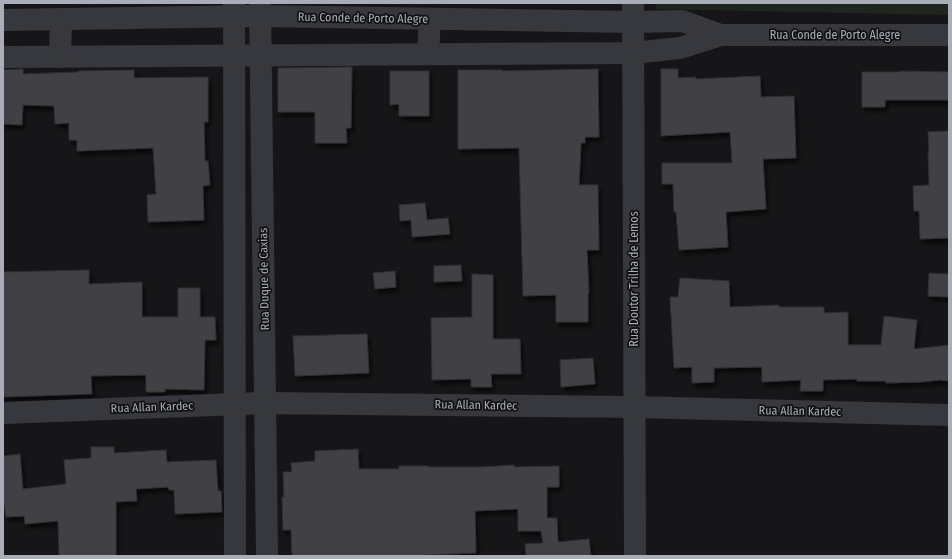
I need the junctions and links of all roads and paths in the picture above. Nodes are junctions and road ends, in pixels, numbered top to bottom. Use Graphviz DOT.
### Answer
graph roads {
  1 [pos="234,10"];
  2 [pos="260,10"];
  3 [pos="633,12"];
  4 [pos="61,19"];
  5 [pos="430,19"];
  6 [pos="3,20"];
  7 [pos="721,35"];
  8 [pos="949,35"];
  9 [pos="632,53"];
  10 [pos="428,54"];
  11 [pos="233,55"];
  12 [pos="262,56"];
  13 [pos="3,57"];
  14 [pos="60,57"];
  15 [pos="234,249"];
  16 [pos="264,252"];
  17 [pos="266,403"];
  18 [pos="235,404"];
  19 [pos="634,407"];
  20 [pos="3,413"];
  21 [pos="949,415"];
  22 [pos="234,556"];
  23 [pos="267,556"];
  24 [pos="635,556"];
  1 -- 2 [label="street, Rua Conde de Porto Alegre"];
  1 -- 4 [label="street, Rua Conde de Porto Alegre"];
  1 -- 11 [label="street"];
  2 -- 5 [label="street, Rua Conde de Porto Alegre"];
  2 -- 12 [label="street, Rua Duque de Caxias"];
  3 -- 5 [label="street, Rua Conde de Porto Alegre"];
  3 -- 7 [label="street, Rua Conde de Porto Alegre"];
  3 -- 9 [label="street, Rua Doutor Trilha de Lemos"];
  4 -- 6 [label="street, Rua Conde de Porto Alegre"];
  4 -- 14 [label="street"];
  5 -- 10 [label="street"];
  7 -- 8 [label="street, Rua Conde de Porto Alegre"];
  7 -- 9 [label="street, Rua Conde de Porto Alegre"];
  9 -- 10 [label="street, Rua Conde de Porto Alegre"];
  9 -- 19 [label="street, Rua Doutor Trilha de Lemos"];
  10 -- 12 [label="street, Rua Conde de Porto Alegre"];
  11 -- 12 [label="street, Rua Conde de Porto Alegre"];
  11 -- 14 [label="street, Rua Conde de Porto Alegre"];
  11 -- 15 [label="street"];
  12 -- 16 [label="street, Rua Duque de Caxias"];
  13 -- 14 [label="street, Rua Conde de Porto Alegre"];
  15 -- 16 [label="street"];
  15 -- 18 [label="street"];
  16 -- 17 [label="street, Rua Duque de Caxias"];
  17 -- 18 [label="street, Rua Allan Kardec"];
  17 -- 19 [label="street, Rua Allan Kardec"];
  17 -- 23 [label="street, Rua Duque de Caxias"];
  18 -- 20 [label="street, Rua Allan Kardec"];
  18 -- 22 [label="street"];
  19 -- 21 [label="street, Rua Allan Kardec"];
  19 -- 24 [label="street, Rua Doutor Trilha de Lemos"];
}
